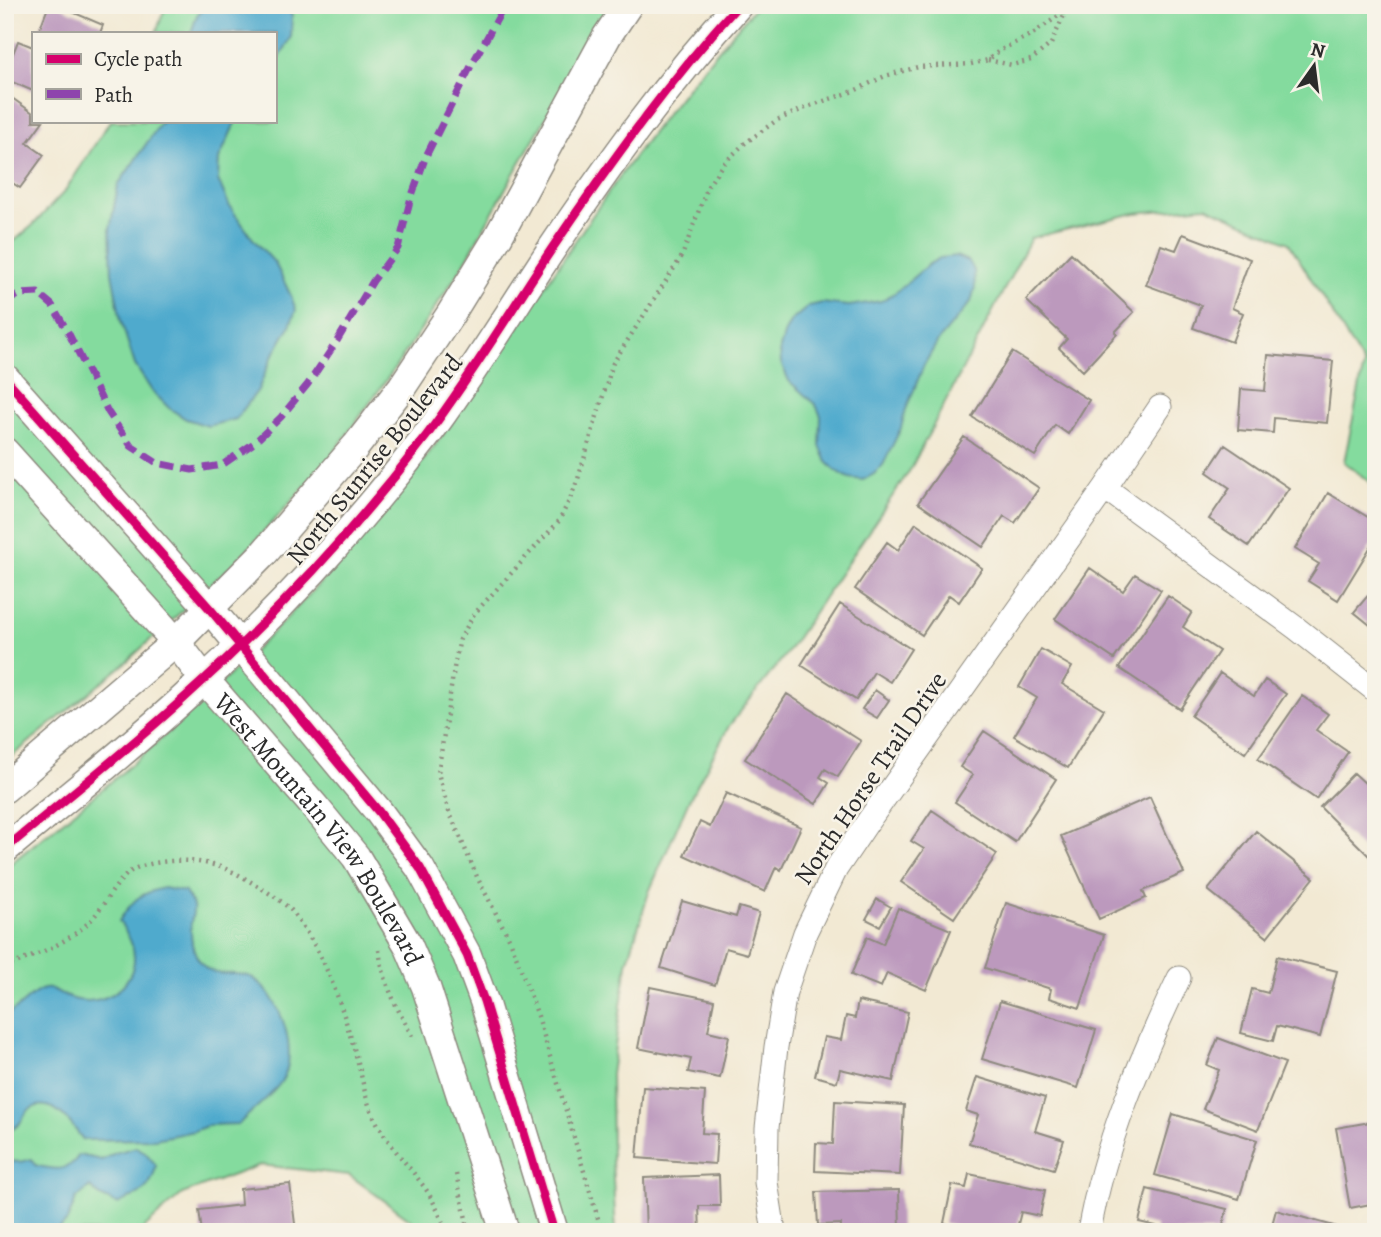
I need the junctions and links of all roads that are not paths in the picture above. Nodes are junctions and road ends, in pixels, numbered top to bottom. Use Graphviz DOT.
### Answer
graph roads {
  1 [pos="628,5"];
  2 [pos="738,5"];
  3 [pos="5,378"];
  4 [pos="1160,407"];
  5 [pos="5,452"];
  6 [pos="1105,488"];
  7 [pos="210,609"];
  8 [pos="176,642"];
  9 [pos="240,646"];
  10 [pos="204,679"];
  11 [pos="1376,691"];
  12 [pos="5,788"];
  13 [pos="5,849"];
  14 [pos="1179,978"];
  15 [pos="505,1232"];
  16 [pos="554,1232"];
  17 [pos="774,1232"];
  18 [pos="1089,1232"];
  1 -- 7 [label="street, North Sunrise Boulevard"];
  2 -- 9 [label="street, North Sunrise Boulevard"];
  3 -- 7 [label="street, West Mountain View Boulevard"];
  4 -- 6 [label="street, North Horse Trail Drive"];
  5 -- 8 [label="street, West Mountain View Boulevard"];
  6 -- 11 [label="street"];
  6 -- 17 [label="street, North Horse Trail Drive"];
  7 -- 8 [label="street, North Sunrise Boulevard"];
  7 -- 9 [label="street, West Mountain View Boulevard"];
  8 -- 10 [label="street, West Mountain View Boulevard"];
  8 -- 12 [label="street, North Sunrise Boulevard"];
  9 -- 10 [label="street, North Sunrise Boulevard"];
  9 -- 16 [label="street, West Mountain View Boulevard"];
  10 -- 13 [label="street, North Sunrise Boulevard"];
  10 -- 15 [label="street, West Mountain View Boulevard"];
  14 -- 18 [label="street"];
}
